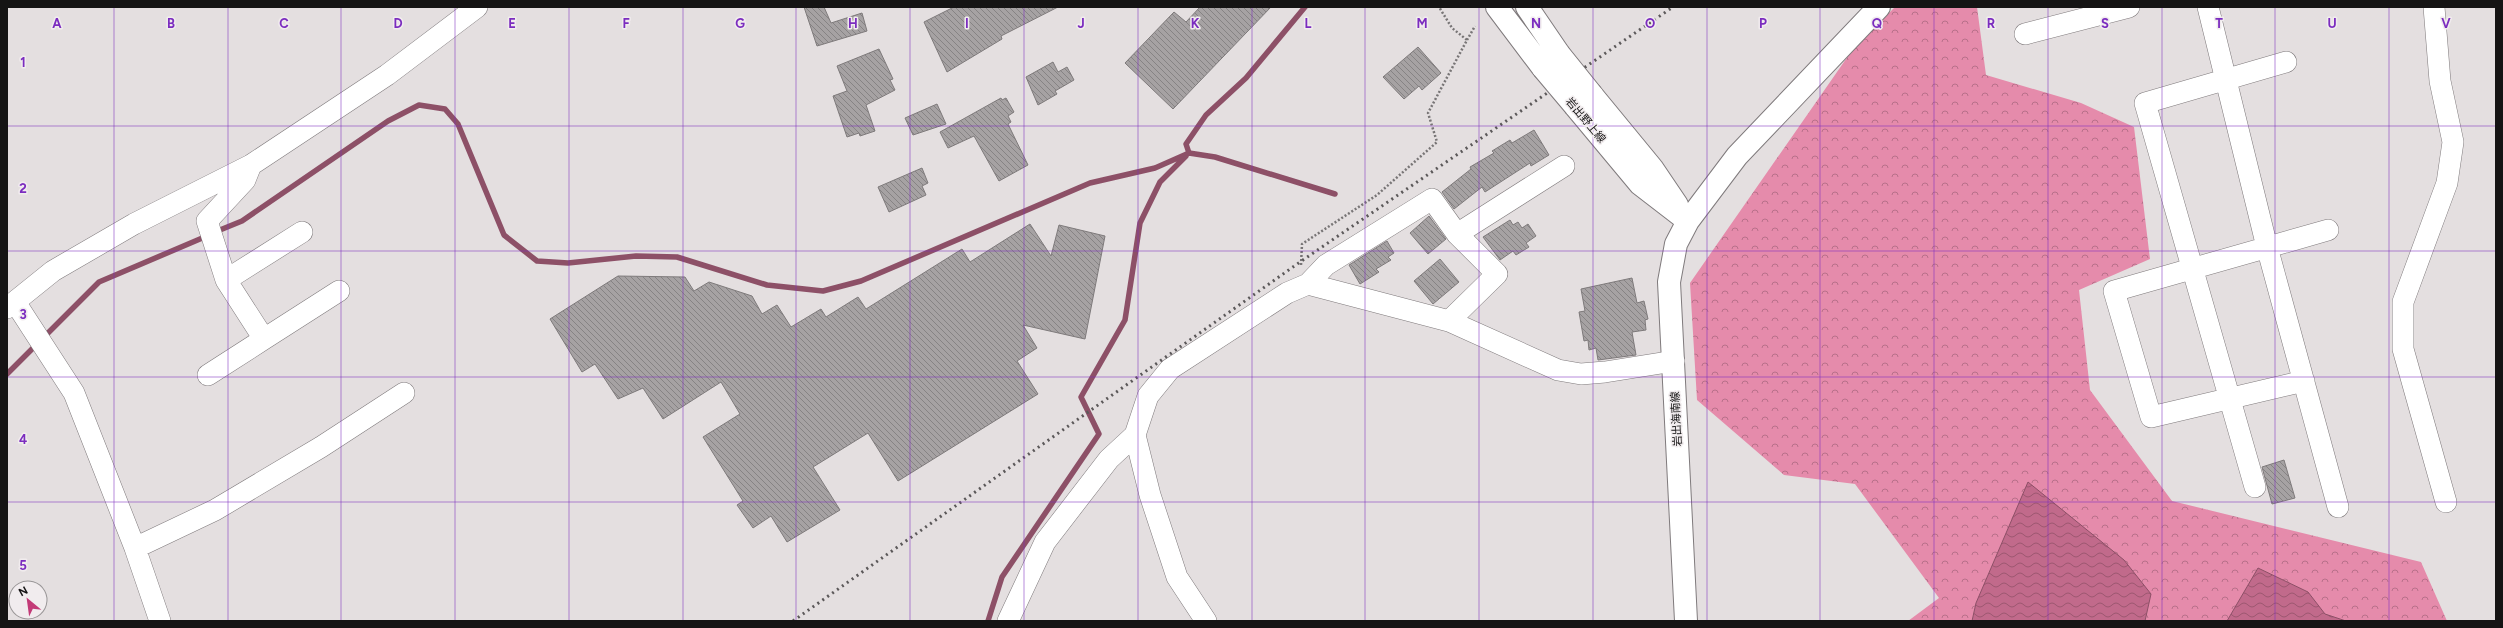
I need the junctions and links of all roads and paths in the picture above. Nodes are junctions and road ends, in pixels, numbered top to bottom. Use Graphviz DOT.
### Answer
graph roads {
  1 [pos="478,7"];
  2 [pos="1439,7"];
  3 [pos="1497,7"];
  4 [pos="1527,7"];
  5 [pos="1880,7"];
  6 [pos="2129,7"];
  7 [pos="2208,7"];
  8 [pos="2434,7"];
  9 [pos="1475,26"];
  10 [pos="2025,34"];
  11 [pos="1467,40"];
  12 [pos="1551,61"];
  13 [pos="2286,62"];
  14 [pos="2226,79"];
  15 [pos="251,165"];
  16 [pos="1564,166"];
  17 [pos="1688,221"];
  18 [pos="2328,230"];
  19 [pos="302,232"];
  20 [pos="1457,234"];
  21 [pos="2267,247"];
  22 [pos="2192,267"];
  23 [pos="226,280"];
  24 [pos="1308,284"];
  25 [pos="339,291"];
  26 [pos="16,310"];
  27 [pos="1449,321"];
  28 [pos="264,339"];
  29 [pos="1674,361"];
  30 [pos="208,374"];
  31 [pos="2304,381"];
  32 [pos="404,393"];
  33 [pos="2230,400"];
  34 [pos="1135,435"];
  35 [pos="2256,487"];
  36 [pos="2446,502"];
  37 [pos="2338,506"];
  38 [pos="135,548"];
  39 [pos="160,621"];
  40 [pos="1008,621"];
  41 [pos="1206,621"];
  42 [pos="1686,621"];
  1 -- 15 [label="street"];
  2 -- 11 [label="path"];
  3 -- 12 [label="main road, 岩出野上線"];
  4 -- 12 [label="main road, 岩出野上線"];
  5 -- 17 [label="main road"];
  6 -- 10 [label="street"];
  7 -- 14 [label="street"];
  8 -- 36 [label="street"];
  9 -- 11 [label="path"];
  11 -- 24 [label="path"];
  12 -- 17 [label="main road, 岩出野上線, bridge"];
  13 -- 14 [label="street"];
  14 -- 21 [label="street"];
  14 -- 22 [label="street"];
  15 -- 23 [label="street"];
  15 -- 26 [label="street"];
  16 -- 20 [label="street"];
  17 -- 29 [label="main road, 岩出海南線"];
  18 -- 21 [label="street"];
  19 -- 23 [label="street"];
  20 -- 24 [label="street"];
  20 -- 27 [label="street"];
  21 -- 22 [label="street"];
  21 -- 31 [label="street"];
  22 -- 33 [label="street"];
  22 -- 33 [label="street"];
  23 -- 28 [label="street"];
  24 -- 27 [label="street"];
  24 -- 34 [label="street"];
  25 -- 28 [label="street"];
  26 -- 38 [label="street"];
  27 -- 29 [label="street"];
  28 -- 30 [label="street"];
  29 -- 42 [label="main road, 岩出海南線"];
  31 -- 33 [label="street"];
  31 -- 37 [label="street"];
  32 -- 38 [label="street"];
  33 -- 35 [label="street"];
  34 -- 40 [label="street"];
  34 -- 41 [label="street"];
  38 -- 39 [label="street"];
}
